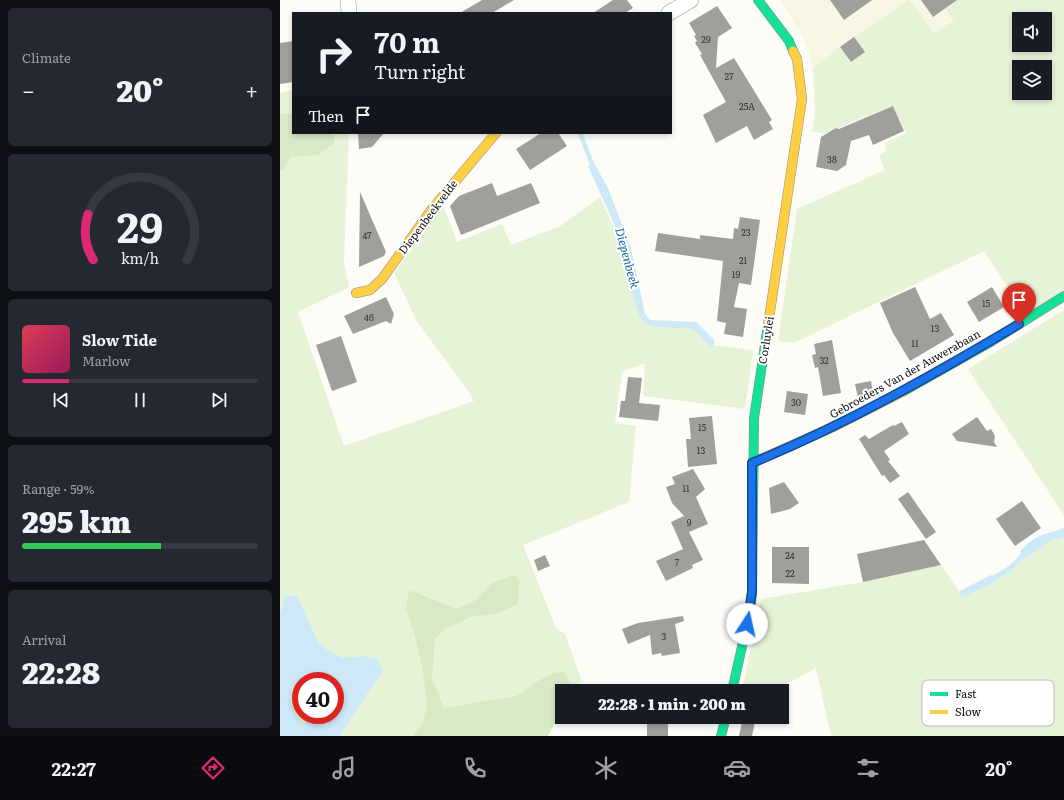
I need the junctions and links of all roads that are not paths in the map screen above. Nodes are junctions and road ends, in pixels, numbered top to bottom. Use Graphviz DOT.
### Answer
graph roads {
  1 [pos="348,0"];
  2 [pos="691,0"];
  3 [pos="758,0"];
  4 [pos="349,12"];
  5 [pos="671,12"];
  6 [pos="495,134"];
  7 [pos="356,293"];
  8 [pos="1064,296"];
  9 [pos="752,463"];
  10 [pos="734,684"];
  11 [pos="724,724"];
  12 [pos="721,736"];
  1 -- 4 [label="street"];
  2 -- 5 [label="street"];
  3 -- 9 [label="street, Corluylei"];
  6 -- 7 [label="street, Diepenbeekvelde"];
  8 -- 9 [label="street, Gebroeders Van der Auwerabaan"];
  9 -- 10 [label="street, Corluylei"];
  11 -- 12 [label="street"];
}
